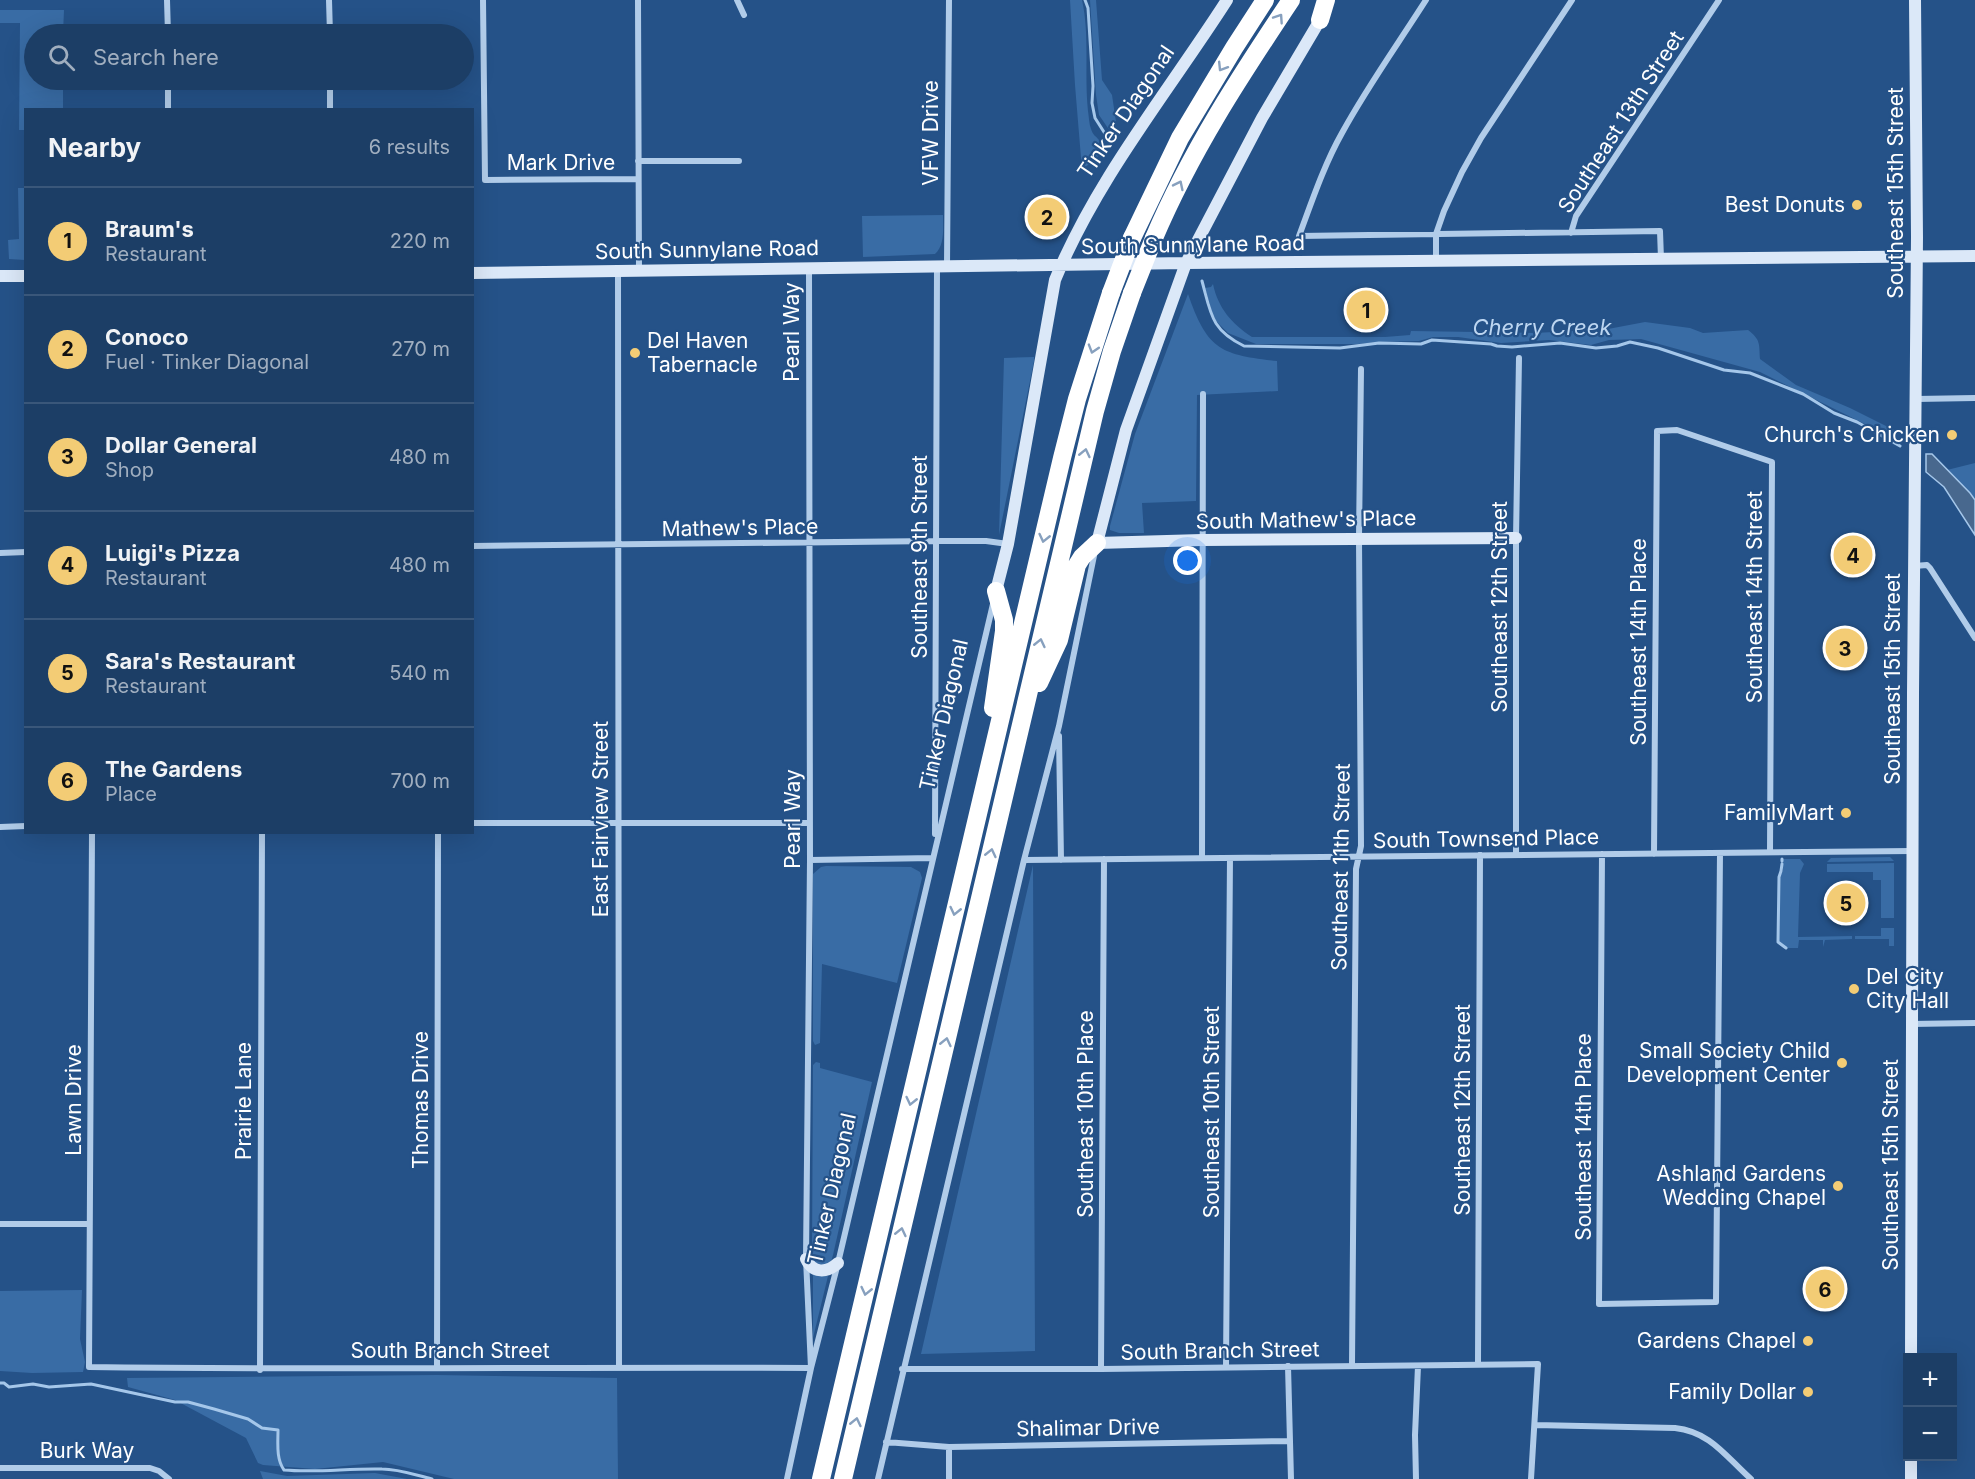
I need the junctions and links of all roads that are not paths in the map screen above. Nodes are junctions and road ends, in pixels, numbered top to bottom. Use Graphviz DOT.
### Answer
graph roads {
  1 [pos="167,0"];
  2 [pos="330,0"];
  3 [pos="483,0"];
  4 [pos="638,0"];
  5 [pos="737,0"];
  6 [pos="949,0"];
  7 [pos="1227,0"];
  8 [pos="1265,0"];
  9 [pos="1292,0"];
  10 [pos="1326,0"];
  11 [pos="1426,0"];
  12 [pos="1572,0"];
  13 [pos="1719,0"];
  14 [pos="1915,0"];
  15 [pos="744,15"];
  16 [pos="1320,21"];
  17 [pos="168,24"];
  18 [pos="330,24"];
  19 [pos="168,90"];
  20 [pos="330,90"];
  21 [pos="168,108"];
  22 [pos="330,108"];
  23 [pos="638,160"];
  24 [pos="739,161"];
  25 [pos="638,179"];
  26 [pos="1571,233"];
  27 [pos="1436,234"];
  28 [pos="1975,256"];
  29 [pos="1917,257"];
  30 [pos="1661,259"];
  31 [pos="1436,261"];
  32 [pos="1186,263"];
  33 [pos="1061,266"];
  34 [pos="942,267"];
  35 [pos="809,268"];
  36 [pos="639,270"];
  37 [pos="618,271"];
  38 [pos="474,273"];
  39 [pos="0,276"];
  40 [pos="24,276"];
  41 [pos="1519,358"];
  42 [pos="1361,369"];
  43 [pos="1203,394"];
  44 [pos="1975,398"];
  45 [pos="1916,399"];
  46 [pos="1657,431"];
  47 [pos="1359,538"];
  48 [pos="1516,538"];
  49 [pos="1202,540"];
  50 [pos="936,541"];
  51 [pos="809,543"];
  52 [pos="1097,543"];
  53 [pos="1008,544"];
  54 [pos="474,546"];
  55 [pos="618,546"];
  56 [pos="24,552"];
  57 [pos="0,553"];
  58 [pos="1913,566"];
  59 [pos="996,591"];
  60 [pos="1975,638"];
  61 [pos="1022,720"];
  62 [pos="1059,726"];
  63 [pos="983,793"];
  64 [pos="474,823"];
  65 [pos="809,823"];
  66 [pos="617,824"];
  67 [pos="24,826"];
  68 [pos="0,827"];
  69 [pos="92,834"];
  70 [pos="262,834"];
  71 [pos="438,834"];
  72 [pos="935,846"];
  73 [pos="1912,851"];
  74 [pos="1770,852"];
  75 [pos="1720,853"];
  76 [pos="1602,854"];
  77 [pos="1654,854"];
  78 [pos="1480,855"];
  79 [pos="1516,855"];
  80 [pos="1358,857"];
  81 [pos="933,858"];
  82 [pos="1202,858"];
  83 [pos="1230,858"];
  84 [pos="1104,859"];
  85 [pos="810,860"];
  86 [pos="1024,860"];
  87 [pos="1060,860"];
  88 [pos="1975,1023"];
  89 [pos="1911,1024"];
  90 [pos="0,1224"];
  91 [pos="89,1224"];
  92 [pos="806,1259"];
  93 [pos="838,1263"];
  94 [pos="1911,1353"];
  95 [pos="1478,1364"];
  96 [pos="1352,1365"];
  97 [pos="1288,1366"];
  98 [pos="1418,1366"];
  99 [pos="89,1367"];
  100 [pos="437,1367"];
  101 [pos="619,1367"];
  102 [pos="1226,1367"];
  103 [pos="811,1368"];
  104 [pos="260,1370"];
  105 [pos="902,1370"];
  106 [pos="1101,1370"];
  107 [pos="1535,1425"];
  108 [pos="1290,1441"];
  109 [pos="886,1442"];
  110 [pos="949,1446"];
  111 [pos="1911,1461"];
  112 [pos="0,1468"];
  113 [pos="170,1479"];
  114 [pos="787,1479"];
  115 [pos="821,1479"];
  116 [pos="843,1479"];
  117 [pos="878,1479"];
  118 [pos="949,1479"];
  119 [pos="1291,1479"];
  120 [pos="1416,1479"];
  121 [pos="1531,1479"];
  122 [pos="1751,1479"];
  123 [pos="1911,1479"];
  1 -- 17 [label="street"];
  2 -- 18 [label="street"];
  3 -- 25 [label="street, Mark Drive"];
  4 -- 23 [label="street"];
  5 -- 15 [label="street"];
  6 -- 34 [label="street, VFW Drive"];
  7 -- 33 [label="main road, Tinker Diagonal"];
  8 -- 63 [label="highway, one-way, bridge"];
  61 -- 9 [label="highway, one-way, bridge"];
  10 -- 16 [label="highway"];
  11 -- 27 [label="street, South Sunnylane Road"];
  12 -- 27 [label="street"];
  13 -- 26 [label="street, Southeast 13th Street"];
  14 -- 29 [label="main road, Southeast 15th Street"];
  16 -- 32 [label="main road"];
  19 -- 21 [label="street"];
  20 -- 22 [label="street"];
  23 -- 24 [label="street, Mark Drive"];
  23 -- 25 [label="street"];
  25 -- 36 [label="street"];
  26 -- 27 [label="street, South Sunnylane Road"];
  26 -- 30 [label="street, South Sunnylane Road"];
  27 -- 31 [label="street"];
  28 -- 29 [label="main road, South Sunnylane Road"];
  29 -- 30 [label="main road, South Sunnylane Road"];
  29 -- 45 [label="main road, Southeast 15th Street"];
  30 -- 31 [label="main road, South Sunnylane Road"];
  31 -- 32 [label="main road, South Sunnylane Road"];
  32 -- 33 [label="main road, South Sunnylane Road"];
  32 -- 52 [label="main road"];
  33 -- 34 [label="main road, South Sunnylane Road"];
  33 -- 53 [label="main road, Tinker Diagonal"];
  34 -- 35 [label="main road, South Sunnylane Road"];
  34 -- 50 [label="street, Southeast 9th Street"];
  35 -- 36 [label="main road, South Sunnylane Road"];
  35 -- 51 [label="street, Pearl Way"];
  36 -- 37 [label="main road, South Sunnylane Road"];
  37 -- 38 [label="main road, South Sunnylane Road"];
  37 -- 55 [label="street, East Fairview Street"];
  39 -- 40 [label="main road"];
  41 -- 48 [label="street, Southeast 12th Street"];
  42 -- 47 [label="street, Southeast 11th Street"];
  43 -- 49 [label="street"];
  44 -- 45 [label="street"];
  45 -- 58 [label="main road, Southeast 15th Street"];
  46 -- 74 [label="street, Southeast 14th Street"];
  46 -- 77 [label="street, Southeast 14th Place"];
  47 -- 48 [label="main road, South Mathew's Place"];
  47 -- 49 [label="main road, South Mathew's Place"];
  47 -- 80 [label="street, Southeast 11th Street"];
  48 -- 79 [label="street, Southeast 12th Street"];
  49 -- 52 [label="main road, South Mathew's Place"];
  49 -- 82 [label="street"];
  50 -- 51 [label="street, Mathew's Place"];
  50 -- 53 [label="street, Mathew's Place"];
  50 -- 72 [label="street, Southeast 9th Street"];
  51 -- 55 [label="street, Mathew's Place"];
  51 -- 65 [label="street, Pearl Way"];
  52 -- 61 [label="highway"];
  52 -- 62 [label="street"];
  53 -- 59 [label="main road, Tinker Diagonal"];
  54 -- 55 [label="street, Mathew's Place"];
  55 -- 66 [label="street, East Fairview Street"];
  56 -- 57 [label="street"];
  58 -- 60 [label="street"];
  58 -- 73 [label="main road, Southeast 15th Street"];
  59 -- 63 [label="highway"];
  59 -- 72 [label="street, Tinker Diagonal"];
  116 -- 61 [label="highway, one-way"];
  62 -- 86 [label="street"];
  62 -- 87 [label="street"];
  63 -- 115 [label="highway, one-way"];
  64 -- 66 [label="street"];
  65 -- 66 [label="street"];
  65 -- 85 [label="street, Pearl Way"];
  66 -- 101 [label="street, East Fairview Street"];
  67 -- 68 [label="street"];
  69 -- 91 [label="street, Lawn Drive"];
  70 -- 104 [label="street, Prairie Lane"];
  71 -- 100 [label="street, Thomas Drive"];
  72 -- 81 [label="street, Tinker Diagonal"];
  73 -- 74 [label="street, South Townsend Place"];
  73 -- 89 [label="main road, Southeast 15th Street"];
  74 -- 75 [label="street, South Townsend Place"];
  75 -- 76 [label="street, Southeast 14th Place"];
  75 -- 77 [label="street, South Townsend Place"];
  76 -- 77 [label="street, South Townsend Place"];
  76 -- 79 [label="street, South Townsend Place"];
  78 -- 79 [label="street, South Townsend Place"];
  78 -- 80 [label="street, South Townsend Place"];
  78 -- 95 [label="street, Southeast 12th Street"];
  80 -- 83 [label="street, South Townsend Place"];
  80 -- 96 [label="street, Southeast 11th Street"];
  81 -- 85 [label="street"];
  81 -- 93 [label="street, Tinker Diagonal"];
  82 -- 83 [label="street, South Townsend Place"];
  82 -- 84 [label="street, South Townsend Place"];
  83 -- 102 [label="street, Southeast 10th Street"];
  84 -- 87 [label="street, South Townsend Place"];
  84 -- 106 [label="street, Southeast 10th Place"];
  85 -- 92 [label="street, Pearl Way"];
  86 -- 87 [label="street, South Townsend Place"];
  86 -- 105 [label="street"];
  88 -- 89 [label="street"];
  89 -- 94 [label="main road, Southeast 15th Street"];
  90 -- 91 [label="street"];
  91 -- 99 [label="street, Lawn Drive"];
  92 -- 93 [label="main road"];
  92 -- 103 [label="street, Pearl Way"];
  93 -- 103 [label="street, Tinker Diagonal"];
  95 -- 98 [label="street, South Branch Street"];
  95 -- 107 [label="street, South Branch Street"];
  96 -- 97 [label="street, South Branch Street"];
  96 -- 98 [label="street, South Branch Street"];
  97 -- 102 [label="street, South Branch Street"];
  97 -- 108 [label="street"];
  98 -- 120 [label="street"];
  99 -- 104 [label="street, South Branch Street"];
  100 -- 101 [label="street, South Branch Street"];
  100 -- 104 [label="street, South Branch Street"];
  101 -- 103 [label="street, South Branch Street"];
  102 -- 106 [label="street, South Branch Street"];
  103 -- 114 [label="street, Tinker Diagonal"];
  105 -- 106 [label="street, South Branch Street"];
  105 -- 109 [label="street"];
  107 -- 121 [label="street"];
  107 -- 122 [label="street"];
  108 -- 110 [label="street, Shalimar Drive"];
  108 -- 119 [label="street"];
  109 -- 110 [label="street, Shalimar Drive"];
  109 -- 117 [label="street"];
  110 -- 118 [label="street"];
  111 -- 123 [label="main road"];
  112 -- 113 [label="street, Burk Way"];
}
